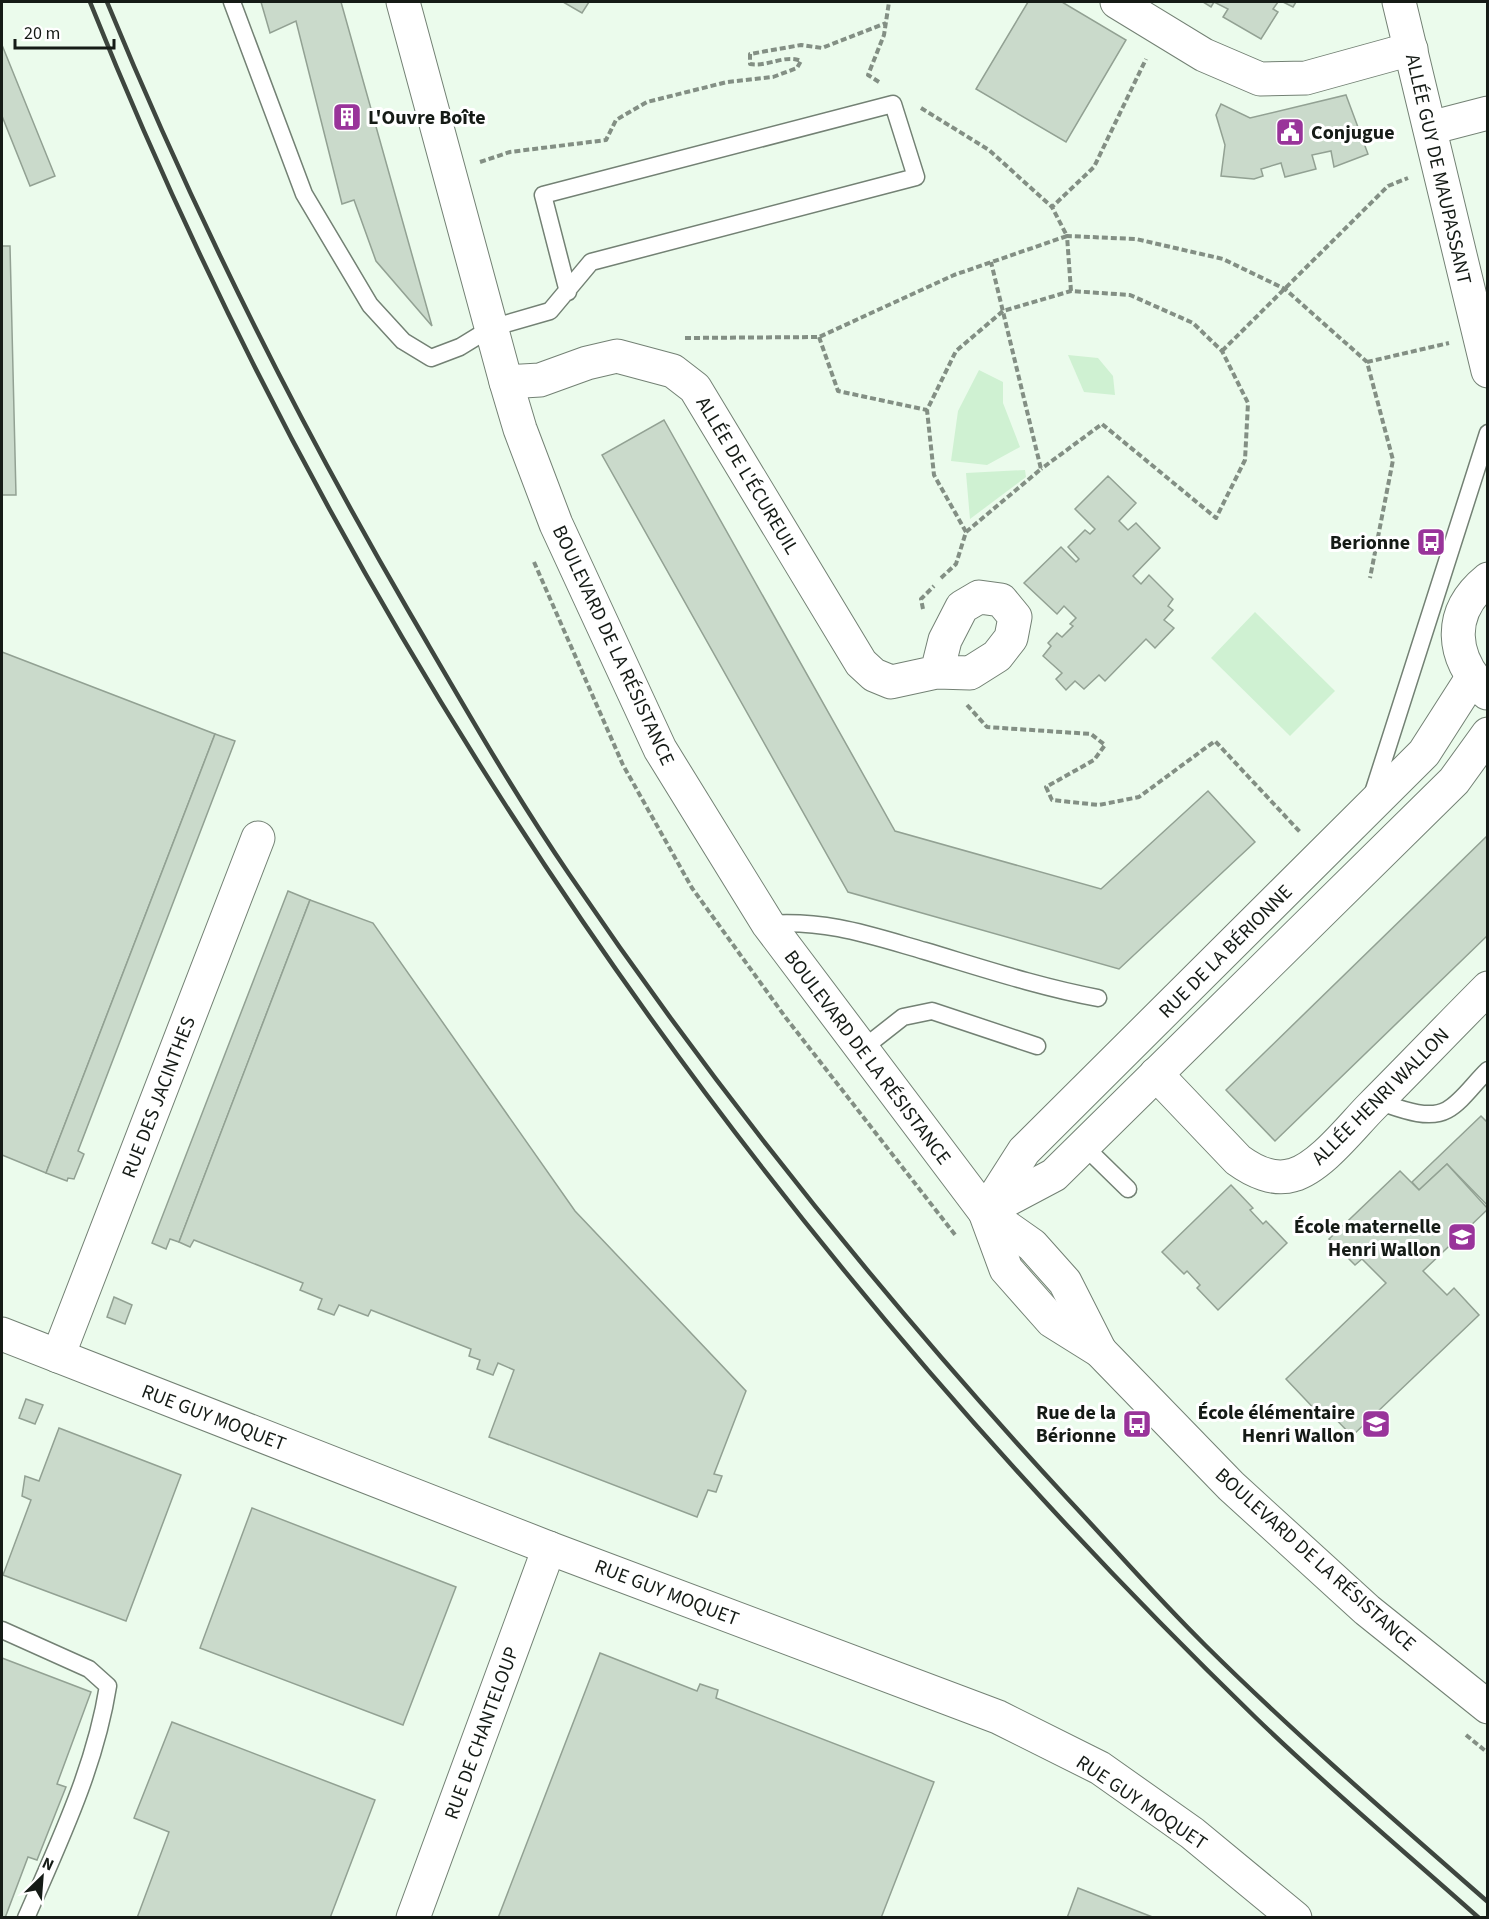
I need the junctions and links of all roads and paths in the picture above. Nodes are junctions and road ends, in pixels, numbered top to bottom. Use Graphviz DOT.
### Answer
graph roads {
  1 [pos="232,2"];
  2 [pos="403,2"];
  3 [pos="889,2"];
  4 [pos="1399,2"];
  5 [pos="1121,3"];
  6 [pos="885,23"];
  7 [pos="1161,28"];
  8 [pos="1411,49"];
  9 [pos="888,87"];
  10 [pos="919,106"];
  11 [pos="1488,113"];
  12 [pos="1430,128"];
  13 [pos="477,151"];
  14 [pos="480,162"];
  15 [pos="1439,165"];
  16 [pos="483,174"];
  17 [pos="1052,207"];
  18 [pos="1067,236"];
  19 [pos="991,262"];
  20 [pos="1285,289"];
  21 [pos="1071,291"];
  22 [pos="568,292"];
  23 [pos="1003,311"];
  24 [pos="491,328"];
  25 [pos="1479,335"];
  26 [pos="819,337"];
  27 [pos="681,338"];
  28 [pos="1222,351"];
  29 [pos="1366,362"];
  30 [pos="1488,371"];
  31 [pos="506,382"];
  32 [pos="927,410"];
  33 [pos="1488,433"];
  34 [pos="1041,469"];
  35 [pos="966,532"];
  36 [pos="1370,578"];
  37 [pos="1488,579"];
  38 [pos="926,620"];
  39 [pos="938,672"];
  40 [pos="1480,686"];
  41 [pos="1488,734"];
  42 [pos="1368,808"];
  43 [pos="258,838"];
  44 [pos="1321,855"];
  45 [pos="768,924"];
  46 [pos="1488,988"];
  47 [pos="1098,998"];
  48 [pos="1036,1046"];
  49 [pos="861,1050"];
  50 [pos="1488,1070"];
  51 [pos="1156,1074"];
  52 [pos="1377,1101"];
  53 [pos="1083,1145"];
  54 [pos="1128,1188"];
  55 [pos="985,1212"];
  56 [pos="2,1334"];
  57 [pos="58,1356"];
  58 [pos="549,1548"];
  59 [pos="2,1630"];
  60 [pos="1488,1707"];
  61 [pos="27,1917"];
  62 [pos="413,1917"];
  63 [pos="1295,1917"];
  1 -- 24 [label="lane"];
  2 -- 24 [label="street, BOULEVARD DE LA RÉSISTANCE"];
  3 -- 6 [label="path"];
  4 -- 8 [label="street, ALLÉE GUY DE MAUPASSANT"];
  5 -- 7 [label="street"];
  6 -- 9 [label="path"];
  6 -- 14 [label="path"];
  7 -- 8 [label="street"];
  7 -- 17 [label="path"];
  8 -- 12 [label="street, ALLÉE GUY DE MAUPASSANT"];
  10 -- 17 [label="path"];
  11 -- 12 [label="street"];
  12 -- 15 [label="street, ALLÉE GUY DE MAUPASSANT"];
  13 -- 14 [label="path"];
  14 -- 16 [label="path"];
  15 -- 20 [label="path"];
  15 -- 25 [label="street, ALLÉE GUY DE MAUPASSANT"];
  17 -- 18 [label="path"];
  18 -- 19 [label="path"];
  18 -- 20 [label="path"];
  18 -- 21 [label="path"];
  19 -- 23 [label="path"];
  19 -- 26 [label="path"];
  20 -- 28 [label="path"];
  20 -- 29 [label="path"];
  21 -- 23 [label="path"];
  21 -- 28 [label="path"];
  22 -- 22 [label="lane"];
  22 -- 24 [label="lane"];
  23 -- 32 [label="path"];
  23 -- 34 [label="path"];
  24 -- 31 [label="street, BOULEVARD DE LA RÉSISTANCE"];
  25 -- 29 [label="path"];
  25 -- 30 [label="street, ALLÉE GUY DE MAUPASSANT"];
  26 -- 27 [label="path"];
  26 -- 32 [label="path"];
  28 -- 34 [label="path"];
  29 -- 36 [label="path"];
  31 -- 39 [label="street, ALLÉE DE L'ÉCUREUIL"];
  31 -- 45 [label="street, BOULEVARD DE LA RÉSISTANCE"];
  32 -- 35 [label="path"];
  33 -- 42 [label="lane"];
  34 -- 35 [label="path"];
  35 -- 38 [label="path"];
  37 -- 40 [label="street"];
  39 -- 44 [label="path"];
  40 -- 42 [label="street, RUE DE LA BÉRIONNE"];
  41 -- 51 [label="street, RUE DE LA BÉRIONNE"];
  42 -- 44 [label="street, RUE DE LA BÉRIONNE"];
  43 -- 57 [label="street, RUE DES JACINTHES"];
  44 -- 55 [label="street, RUE DE LA BÉRIONNE"];
  45 -- 47 [label="lane"];
  45 -- 49 [label="street, BOULEVARD DE LA RÉSISTANCE"];
  46 -- 52 [label="street, ALLÉE HENRI WALLON"];
  48 -- 49 [label="lane"];
  49 -- 55 [label="street, BOULEVARD DE LA RÉSISTANCE"];
  50 -- 52 [label="lane"];
  51 -- 52 [label="street, ALLÉE HENRI WALLON"];
  51 -- 53 [label="street, RUE DE LA BÉRIONNE"];
  53 -- 54 [label="lane"];
  53 -- 55 [label="street, RUE DE LA BÉRIONNE"];
  55 -- 60 [label="street, BOULEVARD DE LA RÉSISTANCE"];
  56 -- 57 [label="street, RUE GUY MOQUET"];
  57 -- 58 [label="street, RUE GUY MOQUET"];
  58 -- 62 [label="street, RUE DE CHANTELOUP"];
  58 -- 63 [label="street, RUE GUY MOQUET"];
  59 -- 61 [label="lane"];
}
